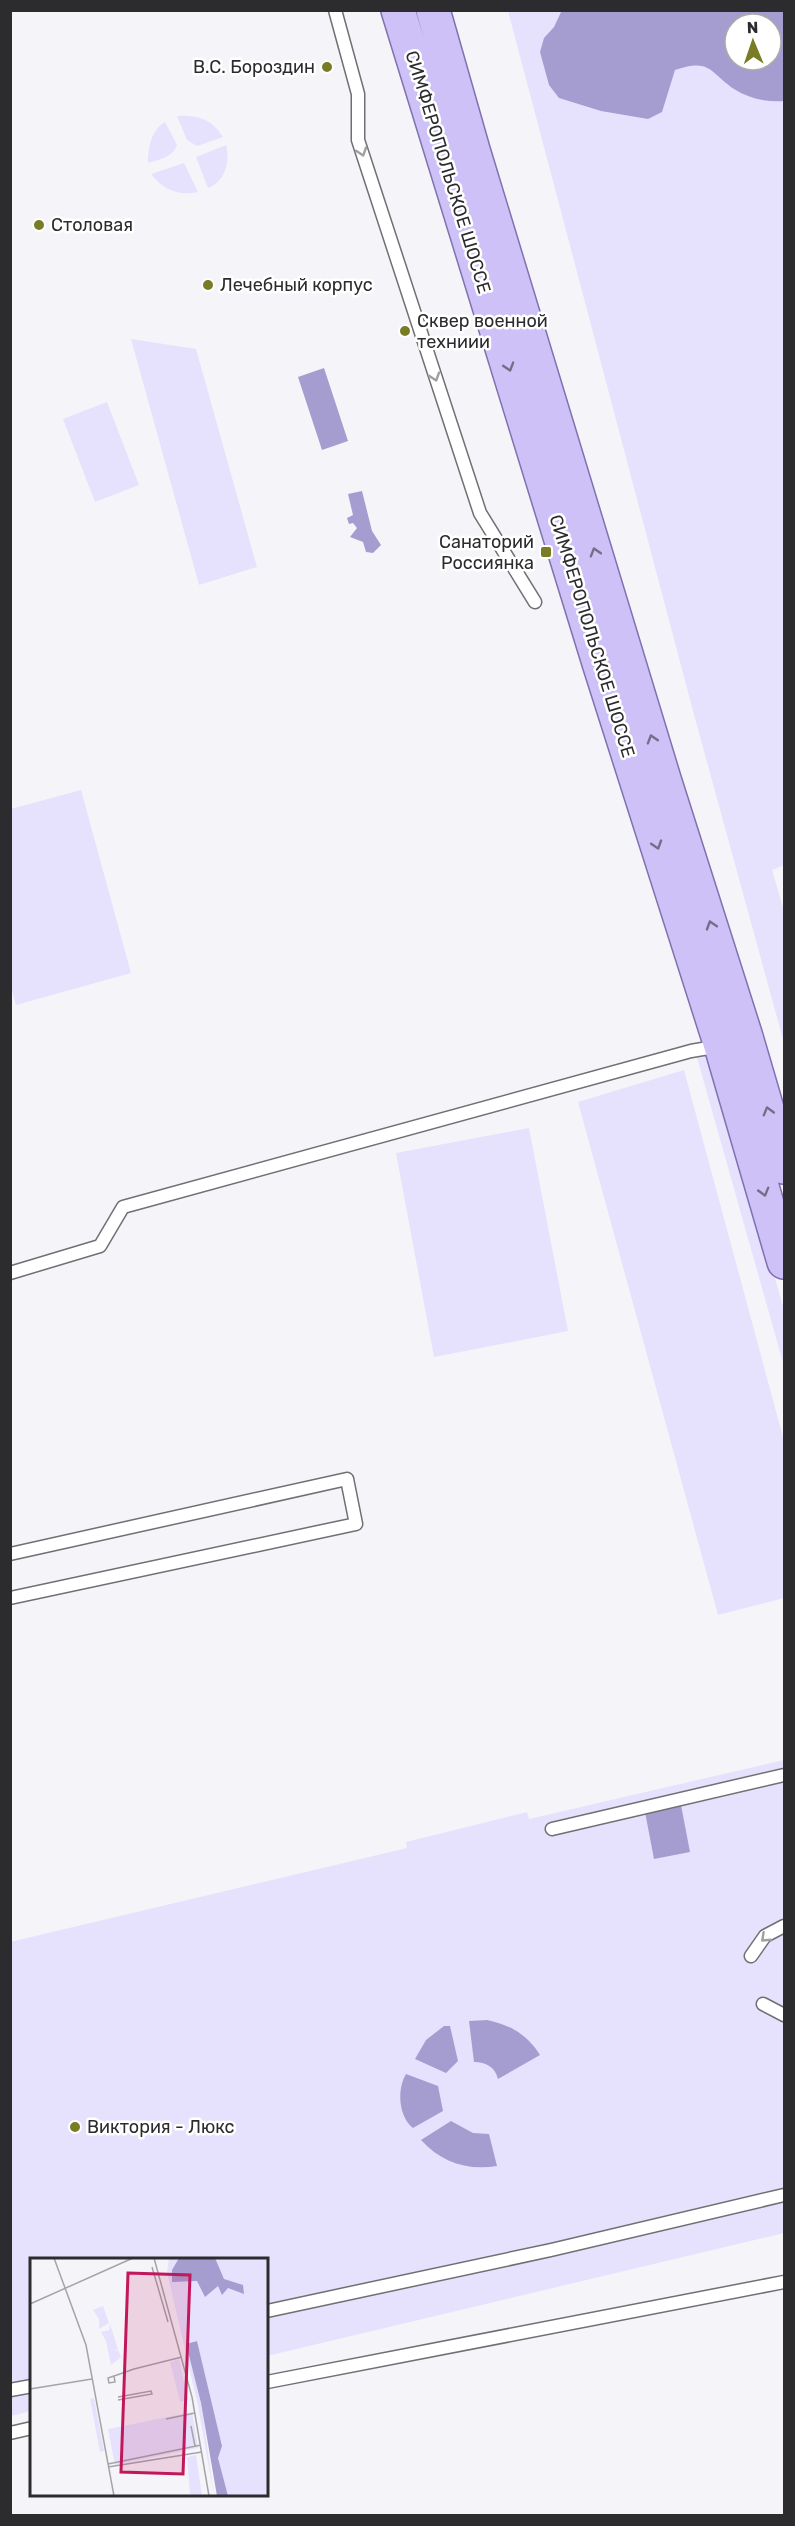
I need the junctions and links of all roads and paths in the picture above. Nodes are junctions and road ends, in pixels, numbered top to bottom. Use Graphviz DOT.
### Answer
graph roads {
  1 [pos="335,10"];
  2 [pos="398,10"];
  3 [pos="433,12"];
  4 [pos="535,602"];
  5 [pos="721,1046"];
  6 [pos="784,1167"];
  7 [pos="784,1262"];
  8 [pos="10,1274"];
  9 [pos="10,1554"];
  10 [pos="10,1598"];
  11 [pos="784,1775"];
  12 [pos="552,1829"];
  13 [pos="784,1926"];
  14 [pos="751,1956"];
  15 [pos="763,2004"];
  16 [pos="784,2015"];
  17 [pos="784,2195"];
  18 [pos="784,2282"];
  19 [pos="268,2311"];
  20 [pos="268,2382"];
  21 [pos="30,2386"];
  22 [pos="10,2390"];
  23 [pos="30,2428"];
  24 [pos="10,2433"];
  1 -- 4 [label="lane, one-way"];
  2 -- 5 [label="main road, СИМФЕРОПОЛЬСКОЕ ШОССЕ, one-way"];
  6 -- 3 [label="main road, СИМФЕРОПОЛЬСКОЕ ШОССЕ, one-way"];
  5 -- 7 [label="main road, СИМФЕРОПОЛЬСКОЕ ШОССЕ, one-way"];
  5 -- 8 [label="lane"];
  9 -- 10 [label="lane"];
  11 -- 12 [label="lane"];
  13 -- 14 [label="lane, one-way"];
  15 -- 16 [label="lane"];
  17 -- 19 [label="lane"];
  18 -- 20 [label="lane"];
  21 -- 22 [label="lane"];
  23 -- 24 [label="lane"];
}
